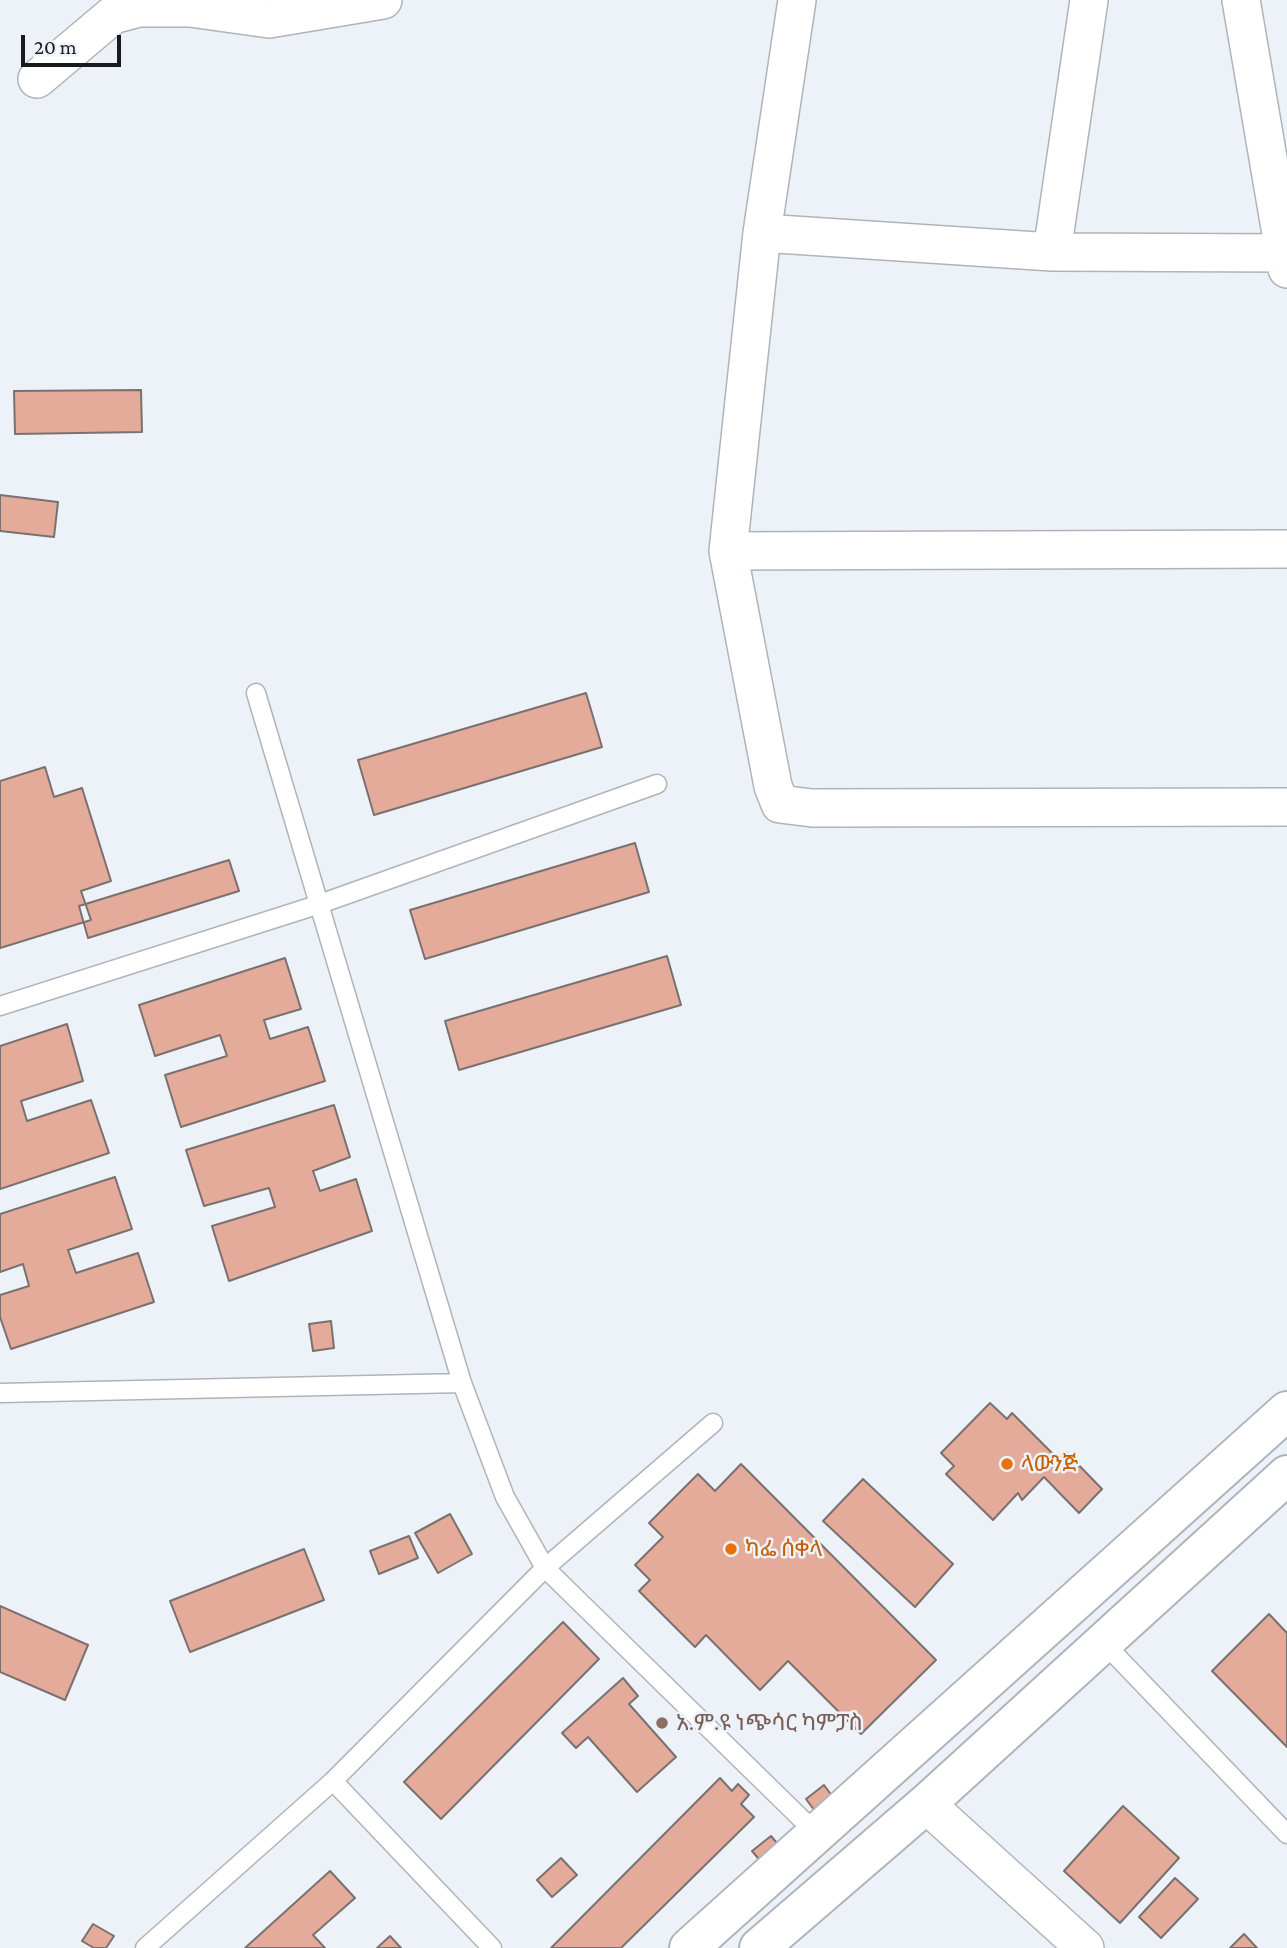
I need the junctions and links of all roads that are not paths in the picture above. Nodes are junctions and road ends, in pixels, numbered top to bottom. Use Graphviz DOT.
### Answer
graph roads {
  1 [pos="383,0"];
  2 [pos="797,0"];
  3 [pos="1088,0"];
  4 [pos="1241,0"];
  5 [pos="37,79"];
  6 [pos="762,233"];
  7 [pos="1052,252"];
  8 [pos="1285,259"];
  9 [pos="1287,548"];
  10 [pos="728,551"];
  11 [pos="256,693"];
  12 [pos="657,783"];
  13 [pos="1287,807"];
  14 [pos="317,905"];
  15 [pos="0,1006"];
  16 [pos="462,1383"];
  17 [pos="0,1393"];
  18 [pos="1278,1419"];
  19 [pos="713,1423"];
  20 [pos="1287,1475"];
  21 [pos="545,1568"];
  22 [pos="1102,1641"];
  23 [pos="333,1781"];
  24 [pos="926,1804"];
  25 [pos="817,1834"];
  26 [pos="1287,1835"];
  27 [pos="145,1948"];
  28 [pos="492,1948"];
  29 [pos="689,1948"];
  30 [pos="759,1948"];
  31 [pos="1085,1948"];
  1 -- 5 [label="street"];
  2 -- 6 [label="street"];
  3 -- 7 [label="street"];
  4 -- 8 [label="street"];
  6 -- 7 [label="street"];
  6 -- 10 [label="street"];
  7 -- 8 [label="street"];
  9 -- 10 [label="street"];
  10 -- 13 [label="street"];
  11 -- 14 [label="lane"];
  12 -- 14 [label="lane"];
  14 -- 15 [label="lane"];
  14 -- 16 [label="lane"];
  16 -- 17 [label="lane"];
  16 -- 21 [label="lane"];
  18 -- 25 [label="main road"];
  19 -- 21 [label="lane"];
  20 -- 22 [label="main road"];
  21 -- 23 [label="lane"];
  21 -- 25 [label="lane"];
  22 -- 24 [label="main road"];
  22 -- 26 [label="lane"];
  23 -- 27 [label="lane"];
  23 -- 28 [label="lane"];
  24 -- 30 [label="main road"];
  24 -- 31 [label="street"];
  25 -- 29 [label="main road"];
}
